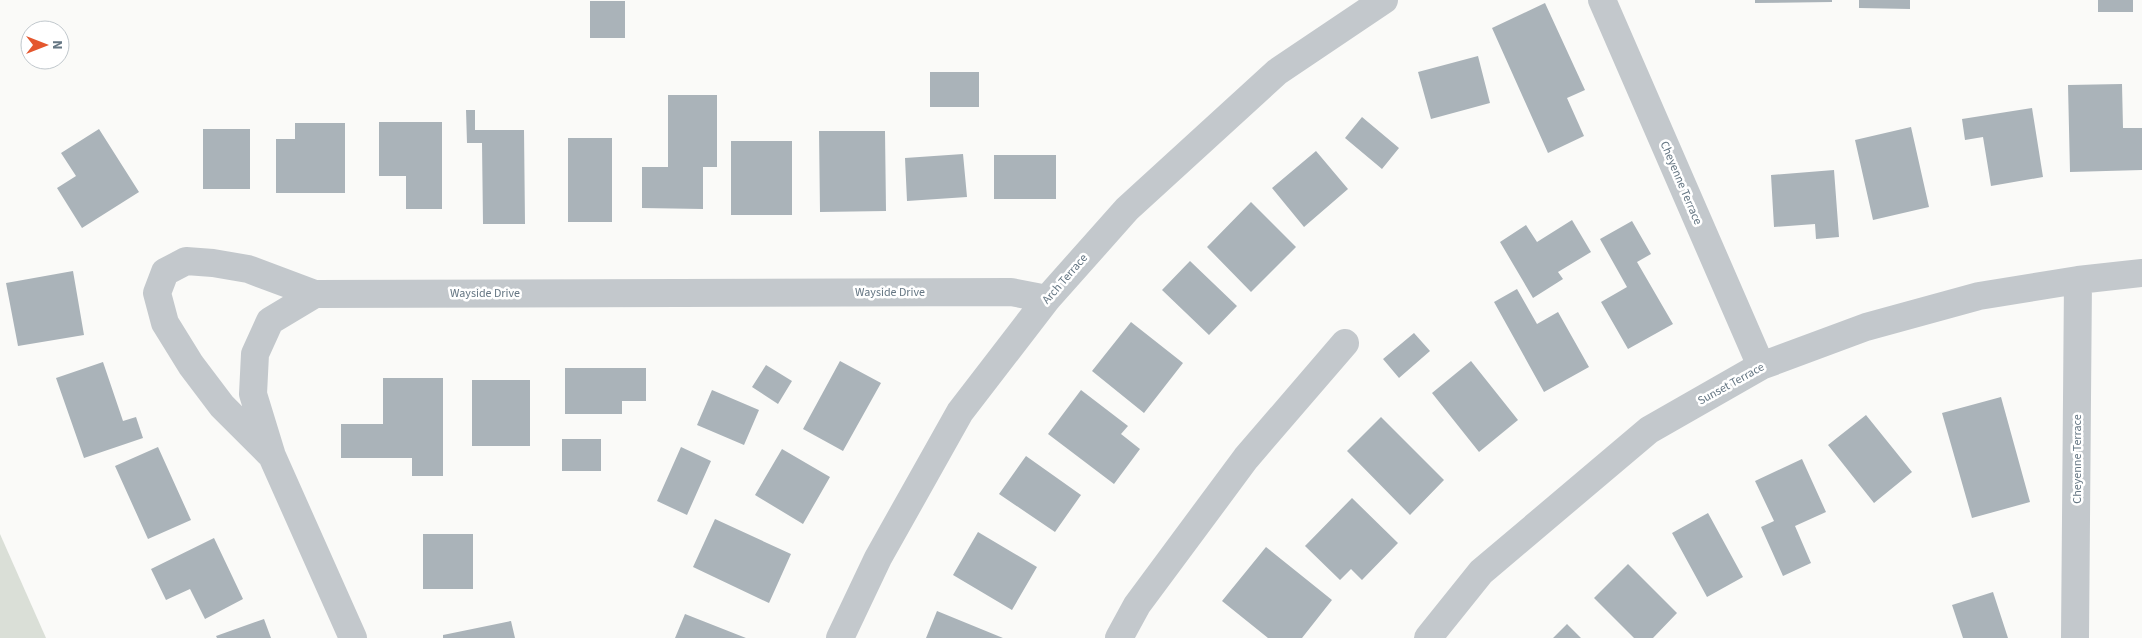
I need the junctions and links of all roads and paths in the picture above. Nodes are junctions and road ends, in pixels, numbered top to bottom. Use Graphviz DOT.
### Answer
graph roads {
  1 [pos="1384,0"];
  2 [pos="1602,0"];
  3 [pos="2142,273"];
  4 [pos="2078,280"];
  5 [pos="316,294"];
  6 [pos="1047,299"];
  7 [pos="1345,342"];
  8 [pos="1761,366"];
  9 [pos="272,456"];
  10 [pos="353,638"];
  11 [pos="840,638"];
  12 [pos="1119,638"];
  13 [pos="1428,638"];
  14 [pos="2075,638"];
  1 -- 6 [label="street, Arch Terrace"];
  2 -- 8 [label="street, Cheyenne Terrace"];
  3 -- 4 [label="street, Sunset Terrace"];
  4 -- 8 [label="street, Sunset Terrace"];
  4 -- 14 [label="street, Cheyenne Terrace"];
  5 -- 6 [label="street, Wayside Drive"];
  5 -- 9 [label="street"];
  5 -- 9 [label="street"];
  6 -- 11 [label="street, Arch Terrace"];
  7 -- 12 [label="street"];
  8 -- 13 [label="street, Sunset Terrace"];
  9 -- 10 [label="street"];
}
